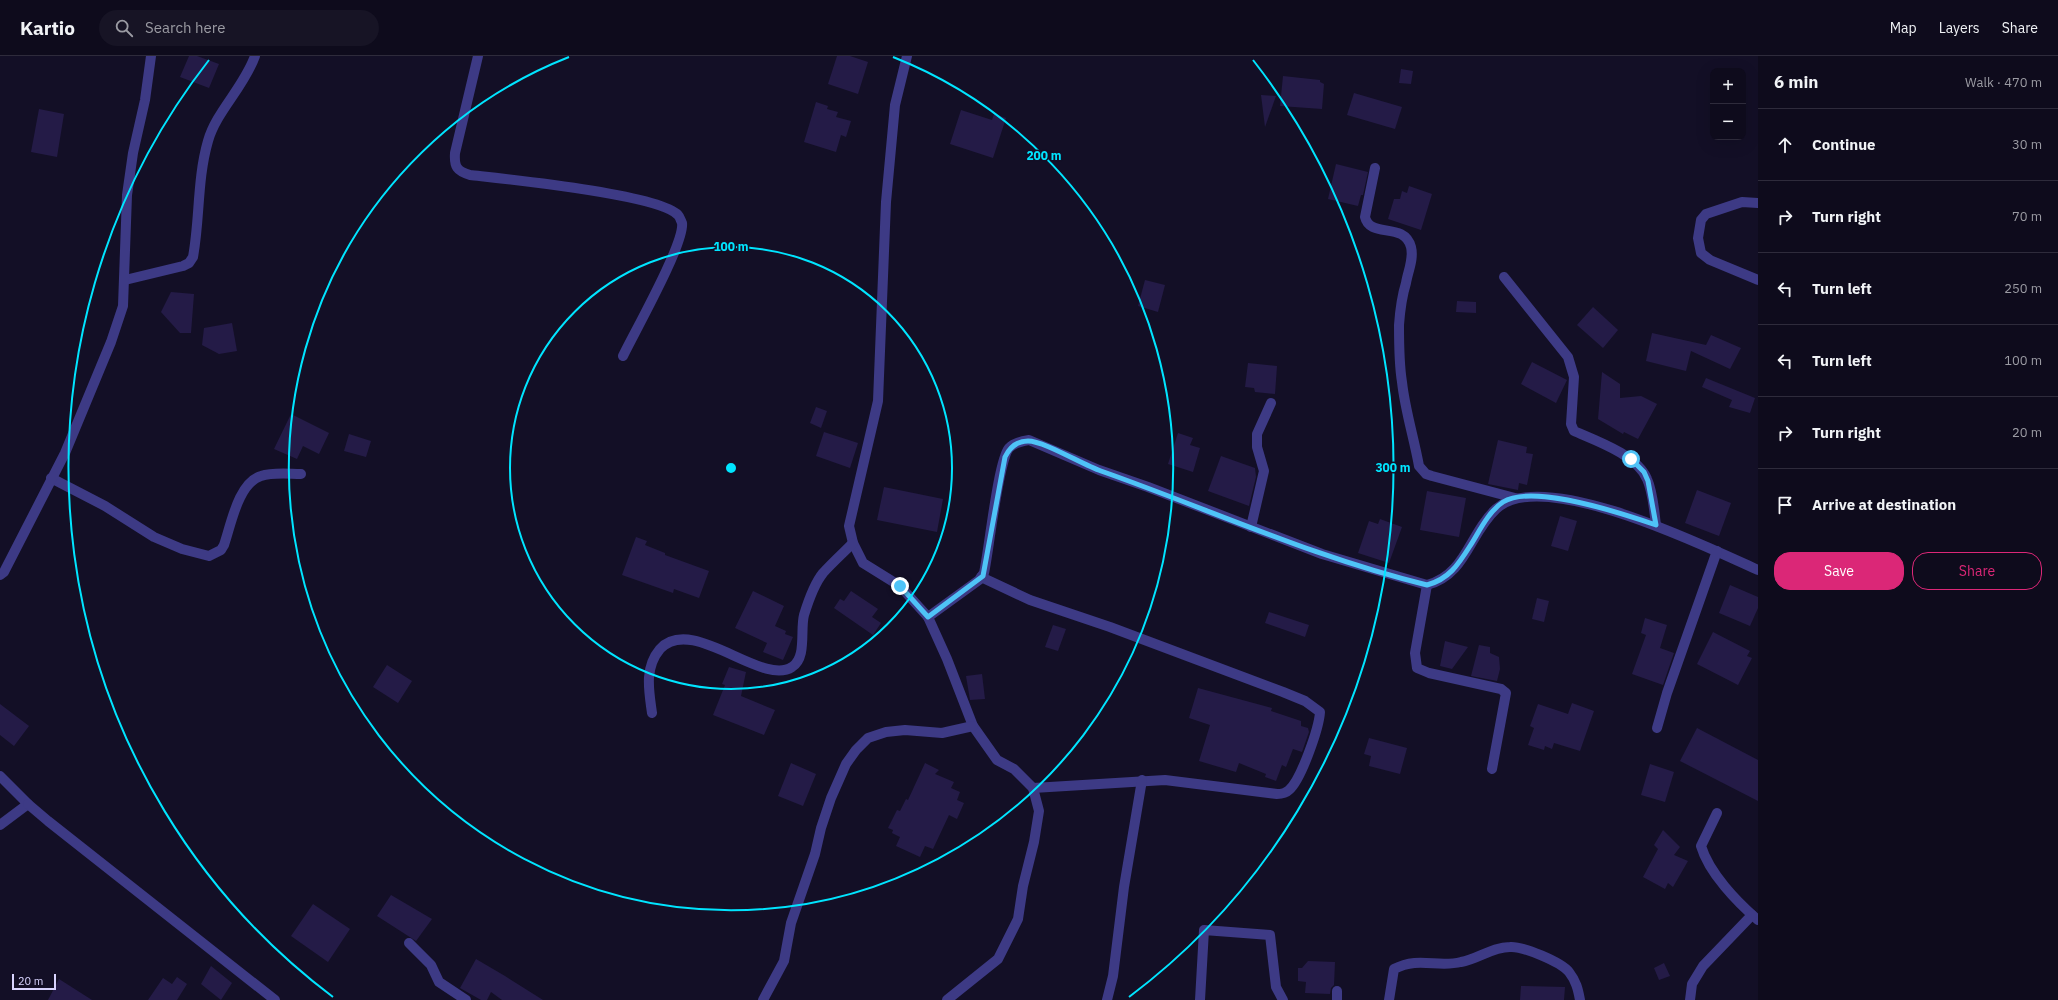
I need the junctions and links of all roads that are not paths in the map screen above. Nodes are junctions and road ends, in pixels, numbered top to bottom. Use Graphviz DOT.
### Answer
graph roads {
  1 [pos="151,56"];
  2 [pos="255,56"];
  3 [pos="478,56"];
  4 [pos="907,56"];
  5 [pos="1375,168"];
  6 [pos="1758,203"];
  7 [pos="1504,277"];
  8 [pos="125,280"];
  9 [pos="1758,280"];
  10 [pos="623,356"];
  11 [pos="1271,403"];
  12 [pos="301,474"];
  13 [pos="52,478"];
  14 [pos="1516,498"];
  15 [pos="1656,525"];
  16 [pos="1252,527"];
  17 [pos="853,543"];
  18 [pos="1717,551"];
  19 [pos="1758,570"];
  20 [pos="0,575"];
  21 [pos="981,577"];
  22 [pos="1427,585"];
  23 [pos="928,617"];
  24 [pos="652,713"];
  25 [pos="973,726"];
  26 [pos="1657,728"];
  27 [pos="1492,769"];
  28 [pos="0,776"];
  29 [pos="1142,780"];
  30 [pos="1033,788"];
  31 [pos="28,804"];
  32 [pos="1717,813"];
  33 [pos="0,825"];
  34 [pos="1755,917"];
  35 [pos="408,943"];
  36 [pos="274,1000"];
  37 [pos="466,1000"];
  38 [pos="763,1000"];
  39 [pos="947,1000"];
  40 [pos="1107,1000"];
  41 [pos="1200,1000"];
  42 [pos="1283,1000"];
  43 [pos="1389,1000"];
  44 [pos="1580,1000"];
  45 [pos="1690,1000"];
  1 -- 8 [label="street"];
  2 -- 8 [label="street"];
  3 -- 10 [label="street"];
  4 -- 17 [label="street"];
  5 -- 14 [label="street"];
  6 -- 9 [label="street"];
  7 -- 15 [label="street"];
  8 -- 13 [label="street"];
  11 -- 16 [label="street"];
  12 -- 13 [label="street"];
  13 -- 20 [label="street"];
  14 -- 15 [label="street"];
  14 -- 22 [label="street"];
  15 -- 18 [label="street"];
  16 -- 21 [label="street"];
  16 -- 22 [label="street"];
  17 -- 23 [label="street"];
  17 -- 24 [label="street"];
  18 -- 19 [label="street"];
  18 -- 26 [label="street"];
  21 -- 23 [label="street"];
  21 -- 29 [label="street"];
  22 -- 27 [label="street"];
  23 -- 25 [label="street"];
  25 -- 30 [label="street"];
  25 -- 38 [label="street"];
  28 -- 31 [label="street"];
  29 -- 30 [label="street"];
  29 -- 40 [label="street"];
  30 -- 39 [label="street"];
  31 -- 33 [label="street"];
  31 -- 36 [label="street"];
  32 -- 34 [label="street"];
  34 -- 45 [label="street"];
  35 -- 37 [label="street"];
  41 -- 42 [label="street"];
  43 -- 44 [label="street"];
}
